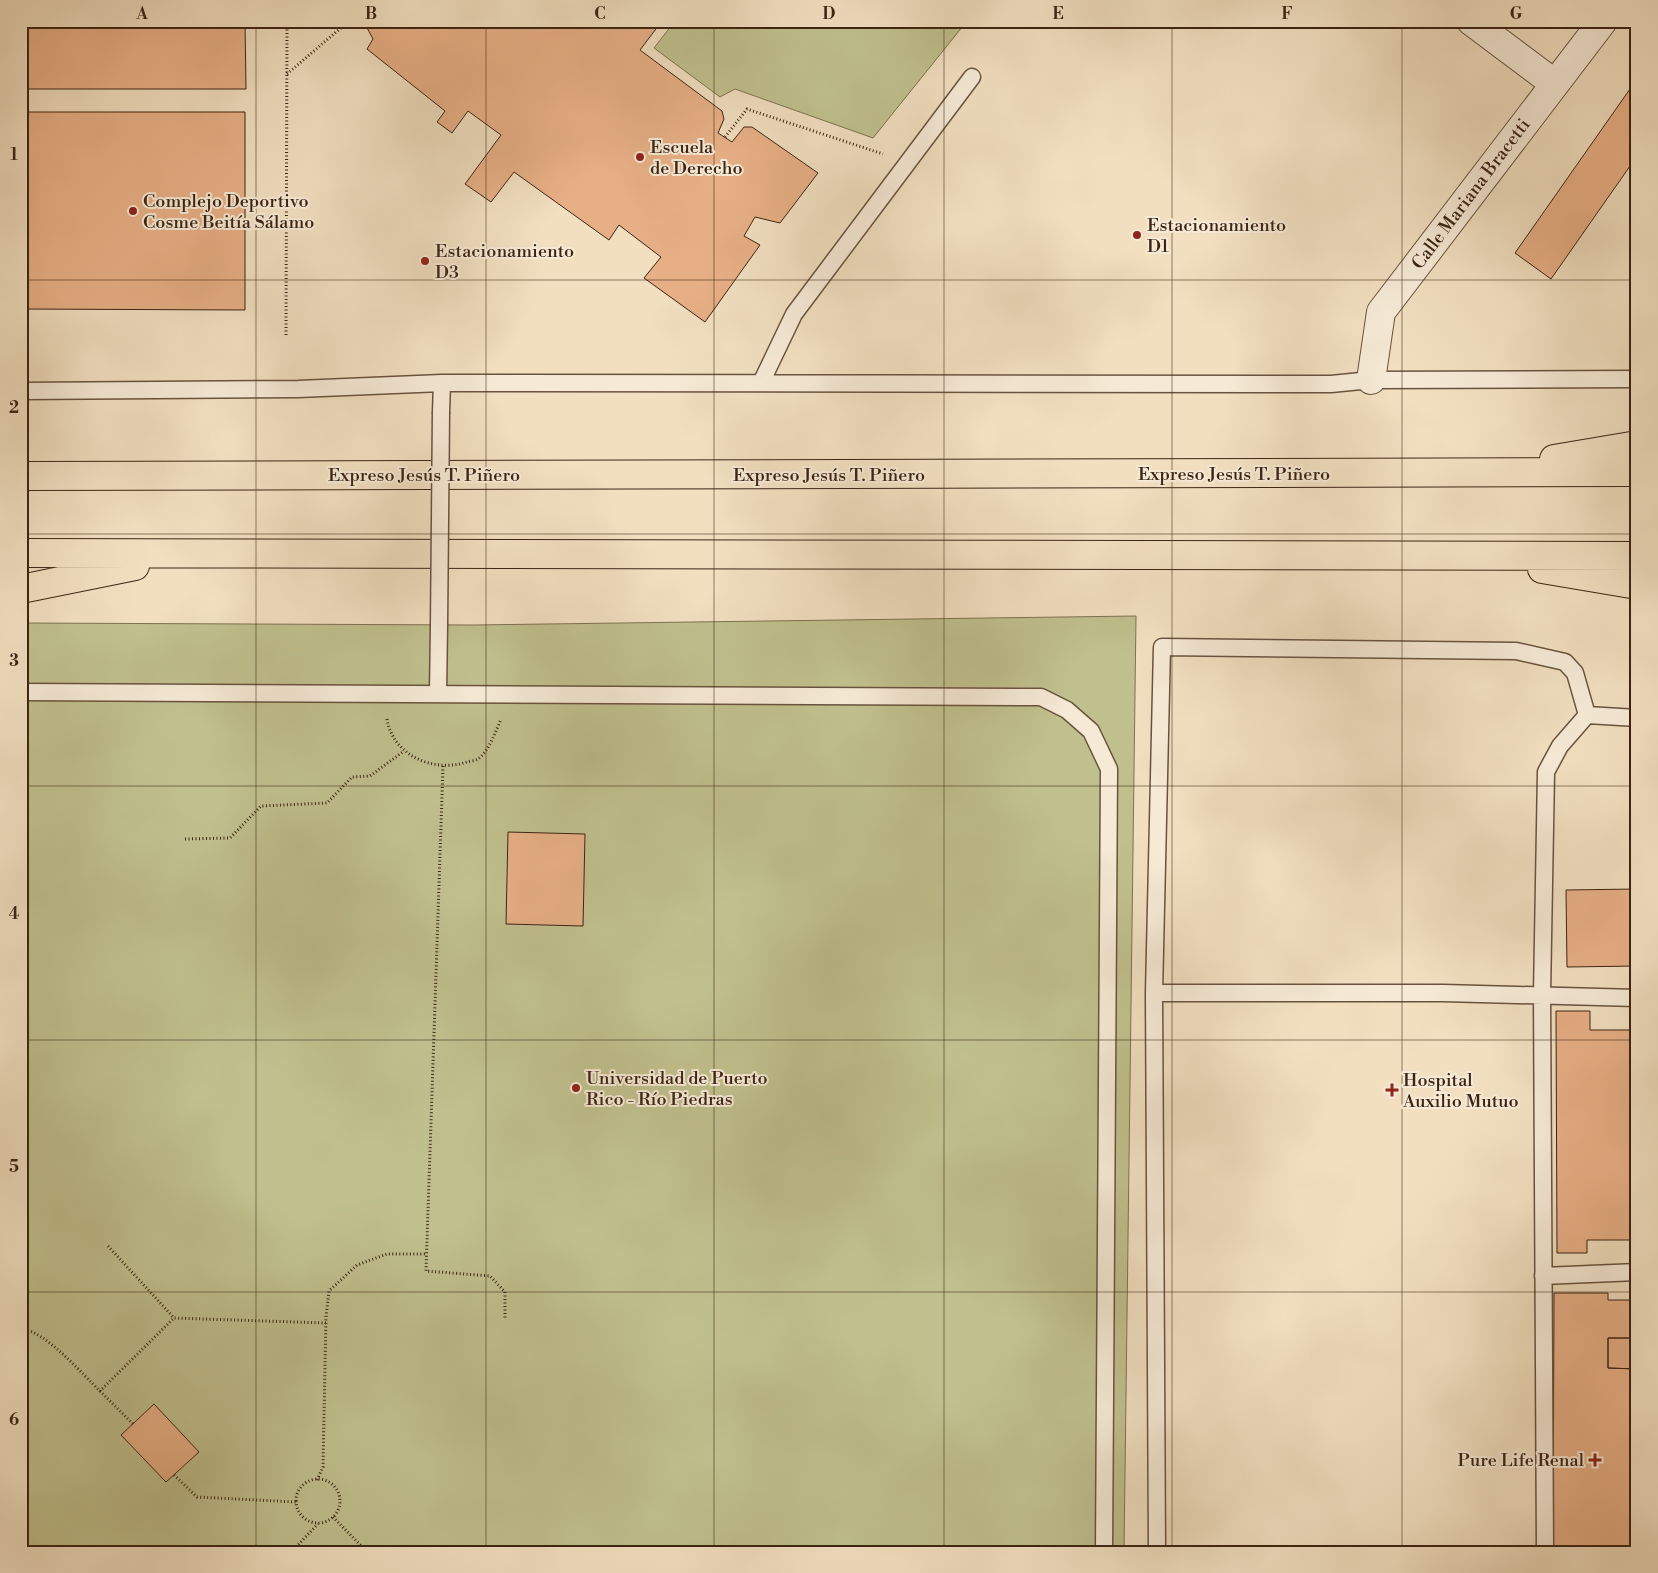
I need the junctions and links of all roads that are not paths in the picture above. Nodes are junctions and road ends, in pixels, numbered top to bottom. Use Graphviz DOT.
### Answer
graph roads {
  1 [pos="1471,21"];
  2 [pos="1603,21"];
  3 [pos="972,77"];
  4 [pos="1555,84"];
  5 [pos="1637,379"];
  6 [pos="1371,380"];
  7 [pos="442,382"];
  8 [pos="761,383"];
  9 [pos="21,391"];
  10 [pos="1637,445"];
  11 [pos="21,468"];
  12 [pos="1637,472"];
  13 [pos="1474,474"];
  14 [pos="21,476"];
  15 [pos="66,476"];
  16 [pos="21,553"];
  17 [pos="190,555"];
  18 [pos="1637,556"];
  19 [pos="1472,557"];
  20 [pos="1637,585"];
  21 [pos="21,589"];
  22 [pos="21,692"];
  23 [pos="438,694"];
  24 [pos="1587,715"];
  25 [pos="1637,718"];
  26 [pos="1154,994"];
  27 [pos="1542,994"];
  28 [pos="1637,998"];
  29 [pos="1637,1272"];
  30 [pos="1543,1276"];
  31 [pos="1104,1552"];
  32 [pos="1157,1552"];
  33 [pos="1545,1552"];
  1 -- 4 [label="street"];
  2 -- 4 [label="street, Calle Mariana Bracetti"];
  3 -- 8 [label="lane"];
  4 -- 6 [label="street, Calle Mariana Bracetti"];
  5 -- 6 [label="lane"];
  6 -- 8 [label="lane"];
  7 -- 8 [label="lane"];
  7 -- 9 [label="lane"];
  7 -- 23 [label="lane, bridge"];
  10 -- 13 [label="highway"];
  11 -- 15 [label="highway"];
  12 -- 13 [label="highway, Expreso Jesús T. Piñero"];
  13 -- 15 [label="highway, Expreso Jesús T. Piñero"];
  14 -- 15 [label="highway, Expreso Jesús T. Piñero"];
  16 -- 17 [label="highway"];
  17 -- 19 [label="highway"];
  17 -- 21 [label="highway"];
  18 -- 19 [label="highway"];
  19 -- 20 [label="highway"];
  22 -- 23 [label="lane"];
  23 -- 31 [label="lane"];
  24 -- 25 [label="lane"];
  24 -- 26 [label="lane"];
  24 -- 27 [label="lane"];
  26 -- 27 [label="lane"];
  26 -- 32 [label="lane"];
  27 -- 28 [label="lane"];
  27 -- 30 [label="lane"];
  29 -- 30 [label="lane"];
  30 -- 33 [label="lane"];
}
